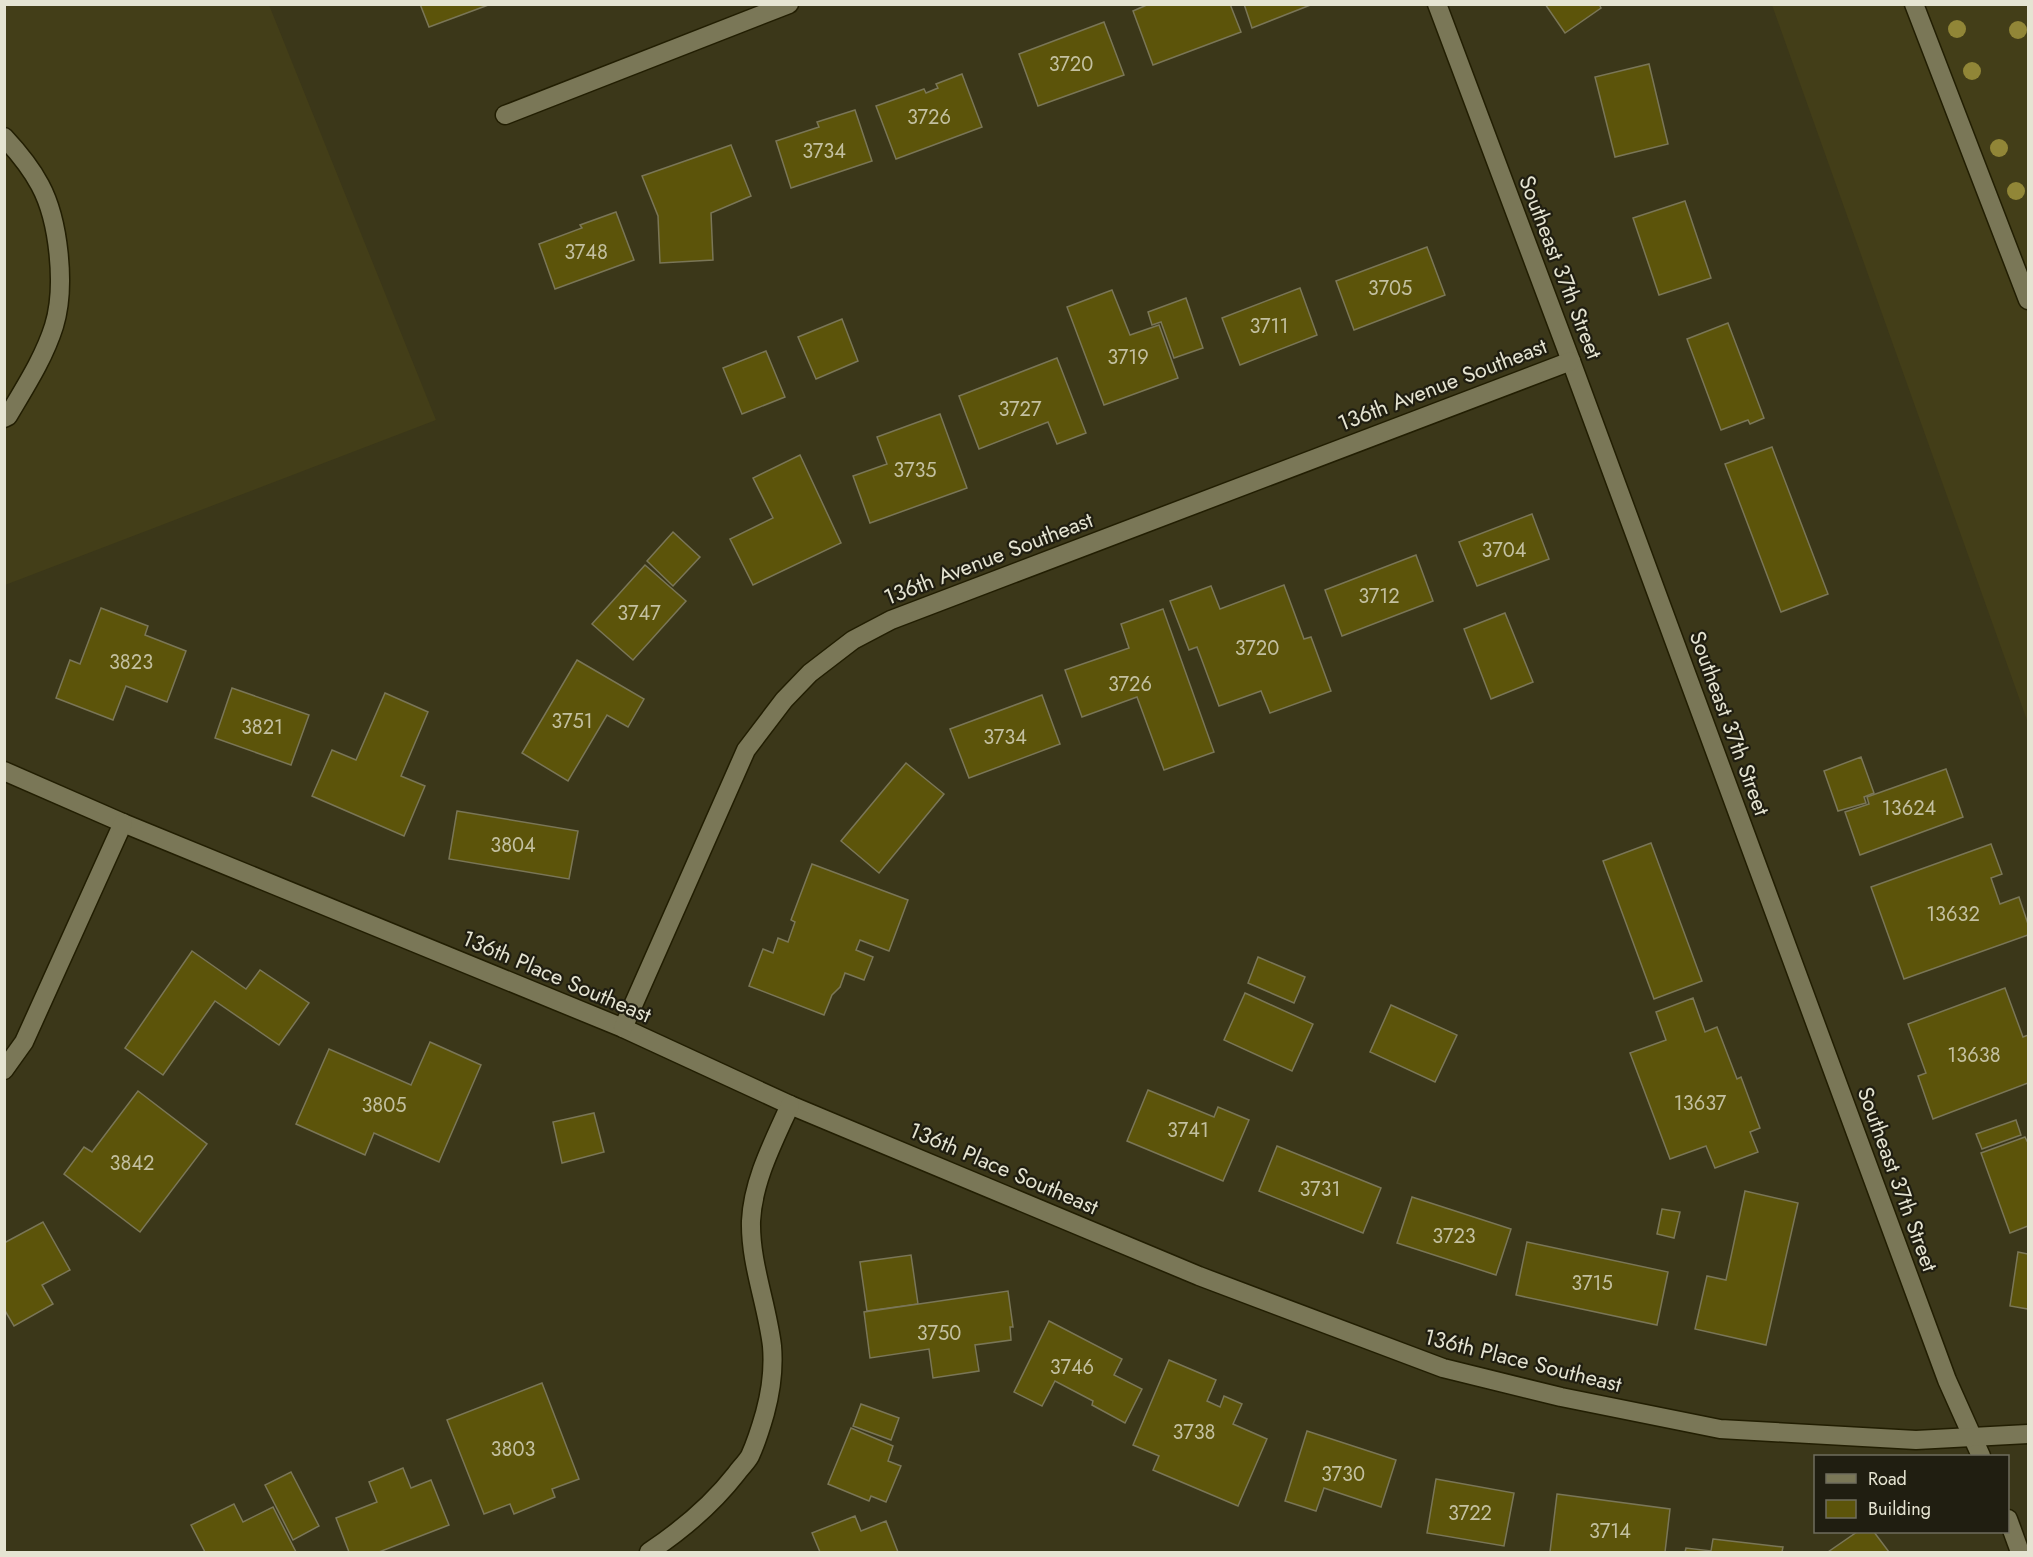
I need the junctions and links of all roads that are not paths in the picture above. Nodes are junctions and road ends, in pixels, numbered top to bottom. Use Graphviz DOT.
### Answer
graph roads {
  1 [pos="789,4"];
  2 [pos="1437,4"];
  3 [pos="1914,4"];
  4 [pos="505,115"];
  5 [pos="4,137"];
  6 [pos="2028,300"];
  7 [pos="1571,361"];
  8 [pos="4,418"];
  9 [pos="4,771"];
  10 [pos="123,823"];
  11 [pos="623,1029"];
  12 [pos="4,1070"];
  13 [pos="790,1105"];
  14 [pos="2028,1434"];
  15 [pos="1972,1438"];
  16 [pos="1980,1455"];
  17 [pos="2009,1524"];
  18 [pos="649,1552"];
  19 [pos="2020,1552"];
  1 -- 4 [label="street"];
  2 -- 7 [label="street, Southeast 37th Street"];
  3 -- 6 [label="street"];
  5 -- 8 [label="street"];
  7 -- 11 [label="street, 136th Avenue Southeast"];
  7 -- 15 [label="street, Southeast 37th Street"];
  9 -- 10 [label="street, 136th Place Southeast"];
  10 -- 11 [label="street, 136th Place Southeast"];
  10 -- 12 [label="street"];
  11 -- 13 [label="street, 136th Place Southeast"];
  13 -- 15 [label="street, 136th Place Southeast"];
  13 -- 18 [label="street"];
  14 -- 15 [label="street, 136th Place Southeast"];
  15 -- 16 [label="street, Southeast 37th Street"];
  17 -- 19 [label="street"];
}
